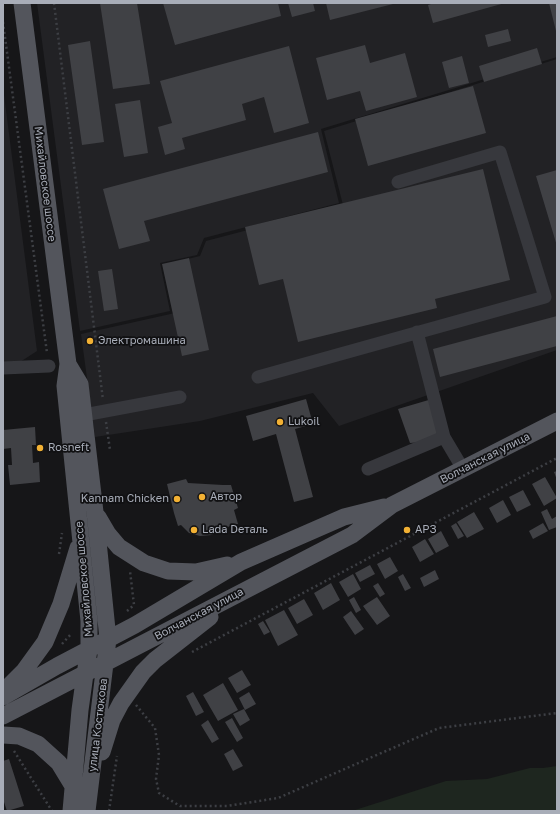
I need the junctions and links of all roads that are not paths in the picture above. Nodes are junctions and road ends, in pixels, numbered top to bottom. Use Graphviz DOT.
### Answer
graph roads {
  1 [pos="22,3"];
  2 [pos="398,182"];
  3 [pos="417,332"];
  4 [pos="68,364"];
  5 [pos="49,366"];
  6 [pos="3,368"];
  7 [pos="258,377"];
  8 [pos="180,397"];
  9 [pos="84,415"];
  10 [pos="557,421"];
  11 [pos="444,437"];
  12 [pos="368,469"];
  13 [pos="462,469"];
  14 [pos="392,505"];
  15 [pos="95,512"];
  16 [pos="80,540"];
  17 [pos="241,562"];
  18 [pos="244,590"];
  19 [pos="108,639"];
  20 [pos="89,650"];
  21 [pos="105,663"];
  22 [pos="84,674"];
  23 [pos="3,692"];
  24 [pos="3,697"];
  25 [pos="3,716"];
  26 [pos="7,740"];
  27 [pos="73,786"];
  28 [pos="88,805"];
  29 [pos="70,811"];
  1 -- 4 [label="main road, Михайловское шоссе"];
  2 -- 3 [label="lane"];
  3 -- 7 [label="lane"];
  3 -- 11 [label="lane"];
  4 -- 9 [label="main road, Михайловское шоссе"];
  4 -- 16 [label="main road, Михайловское шоссе"];
  5 -- 6 [label="lane"];
  8 -- 9 [label="lane"];
  9 -- 15 [label="main road, Михайловское шоссе"];
  10 -- 13 [label="main road, Волчанская улица"];
  11 -- 12 [label="lane"];
  11 -- 13 [label="lane"];
  13 -- 14 [label="main road, Волчанская улица"];
  14 -- 17 [label="main road, Волчанская улица"];
  14 -- 18 [label="main road, Волчанская улица"];
  15 -- 17 [label="main road"];
  15 -- 19 [label="main road, Михайловское шоссе"];
  16 -- 20 [label="main road, Михайловское шоссе"];
  16 -- 23 [label="main road"];
  17 -- 19 [label="main road, Волчанская улица"];
  18 -- 21 [label="main road, Волчанская улица"];
  18 -- 28 [label="main road"];
  19 -- 20 [label="main road, Волчанская улица"];
  19 -- 21 [label="main road, улица Костюкова"];
  20 -- 22 [label="main road, Михайловское шоссе"];
  20 -- 24 [label="main road, Волчанская улица"];
  21 -- 22 [label="main road, Волчанская улица"];
  21 -- 28 [label="main road, улица Костюкова"];
  22 -- 25 [label="main road, Волчанская улица"];
  22 -- 27 [label="main road, улица Костюкова"];
  26 -- 27 [label="main road"];
  27 -- 29 [label="main road, улица Костюкова"];
}
